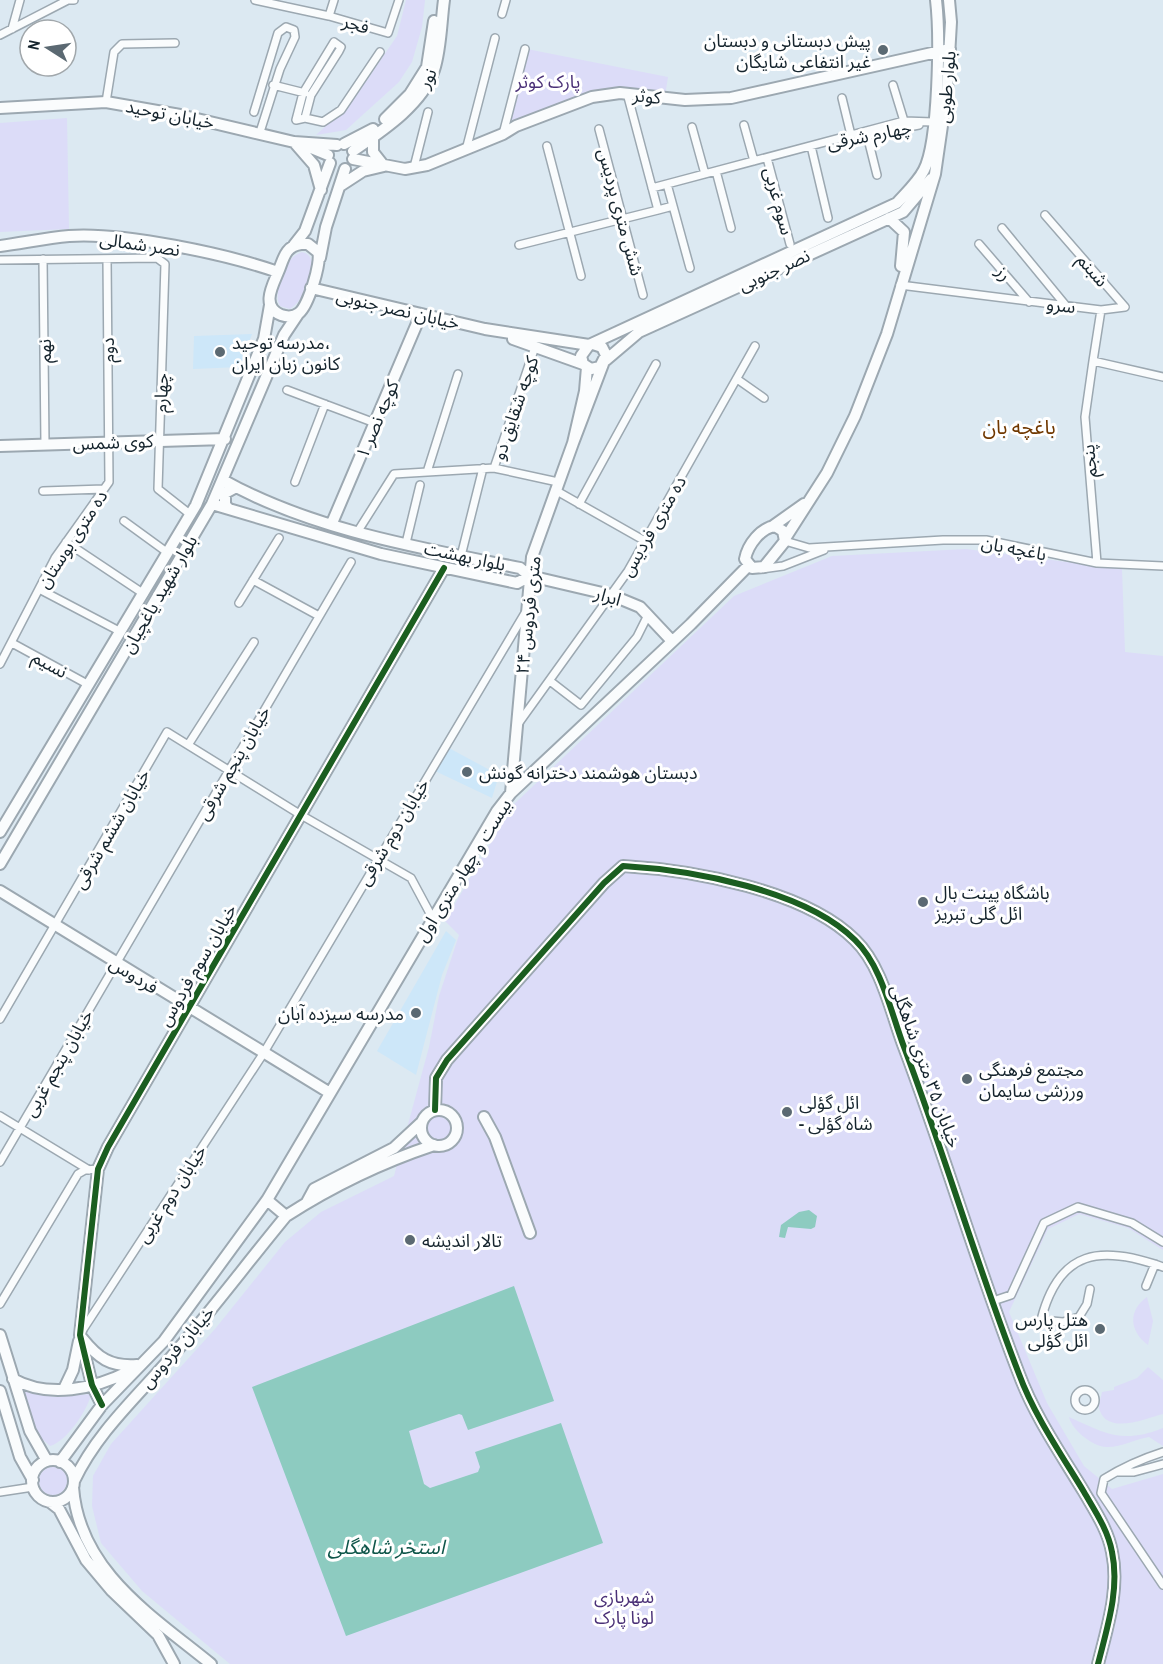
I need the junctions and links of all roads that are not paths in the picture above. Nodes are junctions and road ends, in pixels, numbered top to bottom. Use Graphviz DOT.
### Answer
graph roads {
  1 [pos="20,0"];
  2 [pos="68,0"];
  3 [pos="74,0"];
  4 [pos="255,0"];
  5 [pos="334,0"];
  6 [pos="399,0"];
  7 [pos="437,0"];
  8 [pos="444,0"];
  9 [pos="506,0"];
  10 [pos="936,0"];
  11 [pos="949,0"];
  12 [pos="284,3"];
  13 [pos="502,14"];
  14 [pos="329,16"];
  15 [pos="12,29"];
  16 [pos="0,35"];
  17 [pos="495,38"];
  18 [pos="175,42"];
  19 [pos="525,49"];
  20 [pos="944,49"];
  21 [pos="380,52"];
  22 [pos="264,83"];
  23 [pos="275,85"];
  24 [pos="893,85"];
  25 [pos="627,93"];
  26 [pos="307,94"];
  27 [pos="842,98"];
  28 [pos="106,102"];
  29 [pos="0,108"];
  30 [pos="254,112"];
  31 [pos="428,112"];
  32 [pos="904,121"];
  33 [pos="933,122"];
  34 [pos="744,125"];
  35 [pos="692,127"];
  36 [pos="599,129"];
  37 [pos="866,131"];
  38 [pos="260,132"];
  39 [pos="503,134"];
  40 [pos="371,135"];
  41 [pos="851,135"];
  42 [pos="294,142"];
  43 [pos="547,146"];
  44 [pos="807,147"];
  45 [pos="347,150"];
  46 [pos="466,150"];
  47 [pos="767,158"];
  48 [pos="329,159"];
  49 [pos="754,161"];
  50 [pos="384,166"];
  51 [pos="414,167"];
  52 [pos="345,169"];
  53 [pos="924,170"];
  54 [pos="716,171"];
  55 [pos="705,174"];
  56 [pos="935,174"];
  57 [pos="877,175"];
  58 [pos="667,184"];
  59 [pos="340,186"];
  60 [pos="652,188"];
  61 [pos="321,190"];
  62 [pos="673,206"];
  63 [pos="658,210"];
  64 [pos="1045,215"];
  65 [pos="889,218"];
  66 [pos="623,219"];
  67 [pos="828,219"];
  68 [pos="732,228"];
  69 [pos="1002,228"];
  70 [pos="570,233"];
  71 [pos="790,244"];
  72 [pos="980,244"];
  73 [pos="294,245"];
  74 [pos="519,245"];
  75 [pos="0,246"];
  76 [pos="320,258"];
  77 [pos="43,259"];
  78 [pos="106,259"];
  79 [pos="0,260"];
  80 [pos="690,268"];
  81 [pos="278,272"];
  82 [pos="581,276"];
  83 [pos="900,285"];
  84 [pos="311,288"];
  85 [pos="643,295"];
  86 [pos="1029,302"];
  87 [pos="270,305"];
  88 [pos="1068,307"];
  89 [pos="1101,310"];
  90 [pos="298,314"];
  91 [pos="421,314"];
  92 [pos="484,329"];
  93 [pos="591,344"];
  94 [pos="754,346"];
  95 [pos="535,347"];
  96 [pos="1093,361"];
  97 [pos="604,362"];
  98 [pos="656,364"];
  99 [pos="585,366"];
  100 [pos="458,374"];
  101 [pos="1163,377"];
  102 [pos="737,379"];
  103 [pos="287,390"];
  104 [pos="764,398"];
  105 [pos="325,404"];
  106 [pos="375,423"];
  107 [pos="225,439"];
  108 [pos="159,440"];
  109 [pos="107,441"];
  110 [pos="573,443"];
  111 [pos="45,444"];
  112 [pos="0,446"];
  113 [pos="483,468"];
  114 [pos="494,468"];
  115 [pos="428,472"];
  116 [pos="223,480"];
  117 [pos="295,482"];
  118 [pos="420,485"];
  119 [pos="557,486"];
  120 [pos="236,487"];
  121 [pos="104,489"];
  122 [pos="43,491"];
  123 [pos="810,501"];
  124 [pos="212,504"];
  125 [pos="579,504"];
  126 [pos="229,509"];
  127 [pos="191,515"];
  128 [pos="124,521"];
  129 [pos="332,523"];
  130 [pos="773,526"];
  131 [pos="358,531"];
  132 [pos="279,538"];
  133 [pos="786,539"];
  134 [pos="66,542"];
  135 [pos="645,542"];
  136 [pos="406,543"];
  137 [pos="832,547"];
  138 [pos="168,554"];
  139 [pos="461,556"];
  140 [pos="351,562"];
  141 [pos="1097,563"];
  142 [pos="749,565"];
  143 [pos="1162,567"];
  144 [pos="444,568"];
  145 [pos="760,569"];
  146 [pos="530,576"];
  147 [pos="253,580"];
  148 [pos="39,589"];
  149 [pos="144,594"];
  150 [pos="610,596"];
  151 [pos="239,603"];
  152 [pos="527,611"];
  153 [pos="648,615"];
  154 [pos="319,616"];
  155 [pos="121,632"];
  156 [pos="254,642"];
  157 [pos="672,642"];
  158 [pos="0,643"];
  159 [pos="11,645"];
  160 [pos="0,664"];
  161 [pos="549,681"];
  162 [pos="89,685"];
  163 [pos="517,726"];
  164 [pos="188,745"];
  165 [pos="228,771"];
  166 [pos="33,776"];
  167 [pos="47,785"];
  168 [pos="511,793"];
  169 [pos="301,815"];
  170 [pos="0,832"];
  171 [pos="376,860"];
  172 [pos="0,864"];
  173 [pos="0,891"];
  174 [pos="433,919"];
  175 [pos="55,925"];
  176 [pos="115,963"];
  177 [pos="188,1009"];
  178 [pos="0,1019"];
  179 [pos="263,1054"];
  180 [pos="330,1094"];
  181 [pos="435,1110"];
  182 [pos="0,1116"];
  183 [pos="484,1117"];
  184 [pos="422,1122"];
  185 [pos="20,1128"];
  186 [pos="434,1145"];
  187 [pos="0,1162"];
  188 [pos="94,1169"];
  189 [pos="267,1200"];
  190 [pos="307,1202"];
  191 [pos="286,1216"];
  192 [pos="530,1233"];
  193 [pos="1163,1242"];
  194 [pos="1159,1266"];
  195 [pos="1146,1286"];
  196 [pos="1090,1289"];
  197 [pos="993,1301"];
  198 [pos="0,1304"];
  199 [pos="0,1335"];
  200 [pos="80,1335"];
  201 [pos="143,1364"];
  202 [pos="13,1379"];
  203 [pos="92,1385"];
  204 [pos="64,1389"];
  205 [pos="0,1391"];
  206 [pos="102,1405"];
  207 [pos="1163,1452"];
  208 [pos="47,1461"];
  209 [pos="60,1462"];
  210 [pos="1163,1464"];
  211 [pos="1115,1472"];
  212 [pos="33,1483"];
  213 [pos="73,1484"];
  214 [pos="0,1492"];
  215 [pos="50,1502"];
  216 [pos="1163,1585"];
  217 [pos="174,1664"];
  218 [pos="211,1664"];
  219 [pos="1098,1664"];
  1 -- 15 [label="street"];
  2 -- 3 [label="street"];
  2 -- 15 [label="street"];
  4 -- 12 [label="street, فجر"];
  5 -- 14 [label="street"];
  6 -- 14 [label="street, فجر"];
  7 -- 40 [label="main road, نور"];
  8 -- 40 [label="main road, نور"];
  9 -- 13 [label="street"];
  10 -- 20 [label="main road, بلوار طوبی"];
  11 -- 20 [label="main road, بلوار طوبی"];
  12 -- 14 [label="street, فجر"];
  15 -- 16 [label="street"];
  17 -- 46 [label="street"];
  18 -- 28 [label="street"];
  19 -- 39 [label="street"];
  20 -- 25 [label="main road, کوثر"];
  20 -- 33 [label="main road, بلوار طوبی"];
  20 -- 56 [label="main road, بلوار طوبی"];
  21 -- 26 [label="street"];
  22 -- 23 [label="street"];
  22 -- 23 [label="street"];
  22 -- 30 [label="street"];
  23 -- 26 [label="street"];
  23 -- 38 [label="street"];
  24 -- 32 [label="street"];
  25 -- 39 [label="main road, کوثر"];
  25 -- 60 [label="street"];
  26 -- 26 [label="street"];
  27 -- 41 [label="street"];
  28 -- 29 [label="main road, خیابان توحید"];
  28 -- 38 [label="main road, خیابان توحید"];
  31 -- 51 [label="street"];
  32 -- 33 [label="street"];
  32 -- 37 [label="street"];
  33 -- 44 [label="street, چهارم شرقی"];
  33 -- 53 [label="main road, بلوار طوبی"];
  34 -- 49 [label="street"];
  35 -- 55 [label="street"];
  36 -- 66 [label="street, شش متری پردیس"];
  37 -- 41 [label="street"];
  37 -- 57 [label="street"];
  38 -- 42 [label="main road, خیابان توحید"];
  39 -- 46 [label="main road, کوثر"];
  40 -- 45 [label="main road"];
  40 -- 50 [label="main road"];
  41 -- 44 [label="street"];
  42 -- 45 [label="main road, خیابان توحید"];
  42 -- 48 [label="main road"];
  42 -- 61 [label="main road"];
  43 -- 70 [label="street"];
  44 -- 47 [label="street"];
  44 -- 67 [label="street"];
  45 -- 48 [label="main road"];
  45 -- 50 [label="main road, کوثر"];
  45 -- 52 [label="main road"];
  46 -- 51 [label="main road, کوثر"];
  47 -- 49 [label="street"];
  47 -- 71 [label="street, سوم غربی"];
  48 -- 52 [label="main road"];
  48 -- 61 [label="main road, بلوار شهید یاغچیان"];
  49 -- 54 [label="street"];
  50 -- 51 [label="main road, کوثر"];
  50 -- 59 [label="main road"];
  52 -- 59 [label="main road, بلوار شهید یاغچیان"];
  53 -- 93 [label="main road, نصر جنوبی"];
  54 -- 55 [label="street"];
  54 -- 68 [label="street"];
  55 -- 58 [label="street"];
  56 -- 65 [label="main road, نصر جنوبی"];
  56 -- 83 [label="main road, بلوار طوبی"];
  58 -- 60 [label="street"];
  58 -- 62 [label="street"];
  59 -- 76 [label="main road, بلوار شهید یاغچیان"];
  60 -- 63 [label="street"];
  61 -- 73 [label="main road, بلوار شهید یاغچیان"];
  62 -- 63 [label="street"];
  62 -- 80 [label="street"];
  63 -- 66 [label="street"];
  64 -- 89 [label="street, شبنم"];
  65 -- 83 [label="main road"];
  65 -- 97 [label="main road, نصر جنوبی"];
  66 -- 70 [label="street"];
  66 -- 85 [label="street, شش متری پردیس"];
  69 -- 88 [label="street"];
  70 -- 74 [label="street"];
  70 -- 82 [label="street"];
  72 -- 86 [label="street, رز"];
  73 -- 76 [label="main road"];
  73 -- 81 [label="main road, بلوار شهید یاغچیان"];
  75 -- 81 [label="main road, نصر شمالی"];
  76 -- 84 [label="main road, بلوار شهید یاغچیان"];
  77 -- 78 [label="street"];
  77 -- 79 [label="street"];
  77 -- 111 [label="street, نهم"];
  78 -- 108 [label="street, چهارم"];
  78 -- 109 [label="street, دوم"];
  81 -- 87 [label="main road, بلوار شهید یاغچیان"];
  83 -- 86 [label="street, سرو"];
  83 -- 123 [label="main road"];
  84 -- 90 [label="main road, بلوار شهید یاغچیان"];
  84 -- 91 [label="main road, خیابان نصر جنوبی"];
  86 -- 88 [label="street, سرو"];
  87 -- 90 [label="main road"];
  87 -- 107 [label="main road, بلوار شهید یاغچیان"];
  88 -- 89 [label="street, سرو"];
  89 -- 96 [label="street, سرو"];
  90 -- 116 [label="main road, بلوار شهید یاغچیان"];
  91 -- 92 [label="main road, خیابان نصر جنوبی"];
  91 -- 106 [label="main road, کوچه نصر ۱"];
  92 -- 93 [label="main road, خیابان نصر جنوبی"];
  92 -- 95 [label="main road, خیابان نصر جنوبی"];
  93 -- 97 [label="main road"];
  93 -- 99 [label="main road"];
  94 -- 102 [label="street, ده متری فردیس"];
  95 -- 99 [label="main road, خیابان نصر جنوبی"];
  95 -- 114 [label="street, کوچه شقایق دو"];
  96 -- 101 [label="street"];
  96 -- 141 [label="street, پنجم"];
  97 -- 99 [label="main road"];
  97 -- 110 [label="main road, ۲۴ متری فردوس"];
  98 -- 125 [label="street"];
  99 -- 110 [label="main road, ۲۴ متری فردوس"];
  100 -- 115 [label="street"];
  102 -- 104 [label="street"];
  102 -- 135 [label="street, ده متری فردیس"];
  103 -- 105 [label="street"];
  105 -- 106 [label="street"];
  105 -- 117 [label="street"];
  106 -- 129 [label="main road, کوچه نصر ۱"];
  107 -- 108 [label="main road, کوی شمس"];
  107 -- 127 [label="main road, بلوار شهید یاغچیان"];
  108 -- 109 [label="main road, کوی شمس"];
  108 -- 127 [label="street, چهارم"];
  109 -- 111 [label="main road, کوی شمس"];
  109 -- 121 [label="street, ده متری بوستان"];
  110 -- 119 [label="main road, ۲۴ متری فردوس"];
  111 -- 112 [label="main road, کوی شمس"];
  113 -- 114 [label="street"];
  113 -- 115 [label="street"];
  113 -- 139 [label="street"];
  114 -- 119 [label="street"];
  115 -- 131 [label="street"];
  116 -- 120 [label="main road, بلوار بهشت"];
  116 -- 124 [label="main road, بلوار شهید یاغچیان"];
  118 -- 136 [label="street"];
  119 -- 125 [label="street"];
  119 -- 146 [label="main road, ۲۴ متری فردوس"];
  120 -- 126 [label="main road"];
  120 -- 129 [label="main road, بلوار بهشت"];
  121 -- 122 [label="street"];
  121 -- 134 [label="street, ده متری بوستان"];
  123 -- 130 [label="main road"];
  123 -- 133 [label="main road"];
  124 -- 126 [label="main road, بلوار بهشت"];
  124 -- 167 [label="main road, بلوار شهید یاغچیان"];
  125 -- 135 [label="street"];
  126 -- 144 [label="main road, بلوار بهشت"];
  127 -- 138 [label="main road, بلوار شهید یاغچیان"];
  128 -- 138 [label="street"];
  129 -- 131 [label="main road, بلوار بهشت"];
  130 -- 133 [label="main road"];
  130 -- 142 [label="main road"];
  131 -- 136 [label="main road, بلوار بهشت"];
  132 -- 147 [label="street"];
  133 -- 137 [label="street"];
  133 -- 145 [label="main road"];
  134 -- 148 [label="street, ده متری بوستان"];
  134 -- 149 [label="street"];
  135 -- 150 [label="street, ده متری فردیس"];
  136 -- 139 [label="main road, بلوار بهشت"];
  137 -- 141 [label="street, باغچه بان"];
  137 -- 145 [label="street"];
  138 -- 149 [label="main road, بلوار شهید یاغچیان"];
  139 -- 146 [label="main road, بلوار بهشت"];
  140 -- 154 [label="street, خیابان پنجم شرقی"];
  141 -- 143 [label="street, باغچه بان"];
  142 -- 145 [label="main road"];
  142 -- 157 [label="main road, بیست و چهار متری اول"];
  144 -- 146 [label="main road, بلوار بهشت"];
  144 -- 169 [label="main road, خیابان سوم فردوس"];
  146 -- 150 [label="main road, ابرار"];
  146 -- 152 [label="main road, ۲۴ متری فردوس"];
  147 -- 151 [label="street"];
  147 -- 154 [label="street"];
  148 -- 155 [label="street"];
  148 -- 159 [label="street, ده متری بوستان"];
  149 -- 155 [label="main road, بلوار شهید یاغچیان"];
  150 -- 153 [label="main road, ابرار"];
  150 -- 161 [label="street, ده متری فردیس"];
  152 -- 163 [label="main road, ۲۴ متری فردوس"];
  152 -- 171 [label="street, خیابان دوم شرقی"];
  153 -- 157 [label="main road, ابرار"];
  153 -- 161 [label="street"];
  154 -- 165 [label="street, خیابان پنجم شرقی"];
  155 -- 162 [label="main road, بلوار شهید یاغچیان"];
  156 -- 164 [label="street"];
  157 -- 168 [label="main road, بیست و چهار متری اول"];
  158 -- 159 [label="street, نسیم"];
  159 -- 160 [label="street, ده متری بوستان"];
  159 -- 162 [label="street, نسیم"];
  161 -- 163 [label="street, ده متری فردیس"];
  162 -- 166 [label="main road, بلوار شهید یاغچیان"];
  163 -- 168 [label="main road, ۲۴ متری فردوس"];
  164 -- 165 [label="street"];
  164 -- 175 [label="street, خیابان ششم شرقی"];
  165 -- 169 [label="street"];
  165 -- 176 [label="street, خیابان پنجم شرقی"];
  166 -- 167 [label="main road"];
  166 -- 170 [label="main road, بلوار شهید یاغچیان"];
  167 -- 172 [label="main road, بلوار شهید یاغچیان"];
  168 -- 174 [label="main road, بیست و چهار متری اول"];
  169 -- 171 [label="street"];
  169 -- 177 [label="main road, خیابان سوم فردوس"];
  171 -- 174 [label="street"];
  171 -- 179 [label="street, خیابان دوم شرقی"];
  173 -- 175 [label="main road, فردوس"];
  174 -- 180 [label="main road, بیست و چهار متری اول"];
  175 -- 176 [label="main road, فردوس"];
  175 -- 178 [label="street, خیابان ششم شرقی"];
  176 -- 177 [label="main road, فردوس"];
  176 -- 185 [label="street, خیابان پنجم غربی"];
  177 -- 179 [label="main road, فردوس"];
  177 -- 188 [label="main road, خیابان سوم فردوس"];
  179 -- 180 [label="main road, فردوس"];
  179 -- 200 [label="street, خیابان دوم غربی"];
  180 -- 189 [label="main road, بیست و چهار متری اول"];
  181 -- 184 [label="main road"];
  181 -- 186 [label="main road"];
  181 -- 197 [label="main road, خیابان ۳۵ متری شاهگلی"];
  182 -- 185 [label="street"];
  183 -- 192 [label="main road"];
  184 -- 186 [label="main road"];
  184 -- 190 [label="main road"];
  185 -- 187 [label="street, خیابان پنجم غربی"];
  185 -- 188 [label="street"];
  186 -- 190 [label="main road"];
  188 -- 198 [label="street"];
  188 -- 200 [label="main road, خیابان سوم فردوس"];
  189 -- 191 [label="main road"];
  189 -- 201 [label="main road, خیابان فردوس"];
  190 -- 191 [label="main road, خیابان فردوس"];
  191 -- 213 [label="main road, خیابان فردوس"];
  193 -- 197 [label="street"];
  194 -- 195 [label="street"];
  194 -- 196 [label="street"];
  197 -- 219 [label="main road, خیابان ۳۵ متری شاهگلی"];
  199 -- 202 [label="main road"];
  200 -- 201 [label="main road"];
  200 -- 203 [label="main road, خیابان سوم فردوس"];
  200 -- 204 [label="main road"];
  201 -- 203 [label="main road"];
  201 -- 206 [label="main road, خیابان فردوس"];
  202 -- 204 [label="main road"];
  202 -- 208 [label="main road"];
  203 -- 204 [label="main road"];
  203 -- 206 [label="main road, خیابان سوم فردوس"];
  205 -- 212 [label="main road"];
  206 -- 209 [label="main road, خیابان فردوس"];
  207 -- 211 [label="street"];
  208 -- 209 [label="main road"];
  208 -- 212 [label="main road"];
  209 -- 213 [label="main road"];
  210 -- 211 [label="street"];
  211 -- 216 [label="street"];
  212 -- 214 [label="street"];
  212 -- 215 [label="main road"];
  213 -- 215 [label="main road"];
  213 -- 218 [label="main road"];
  215 -- 217 [label="main road"];
}
